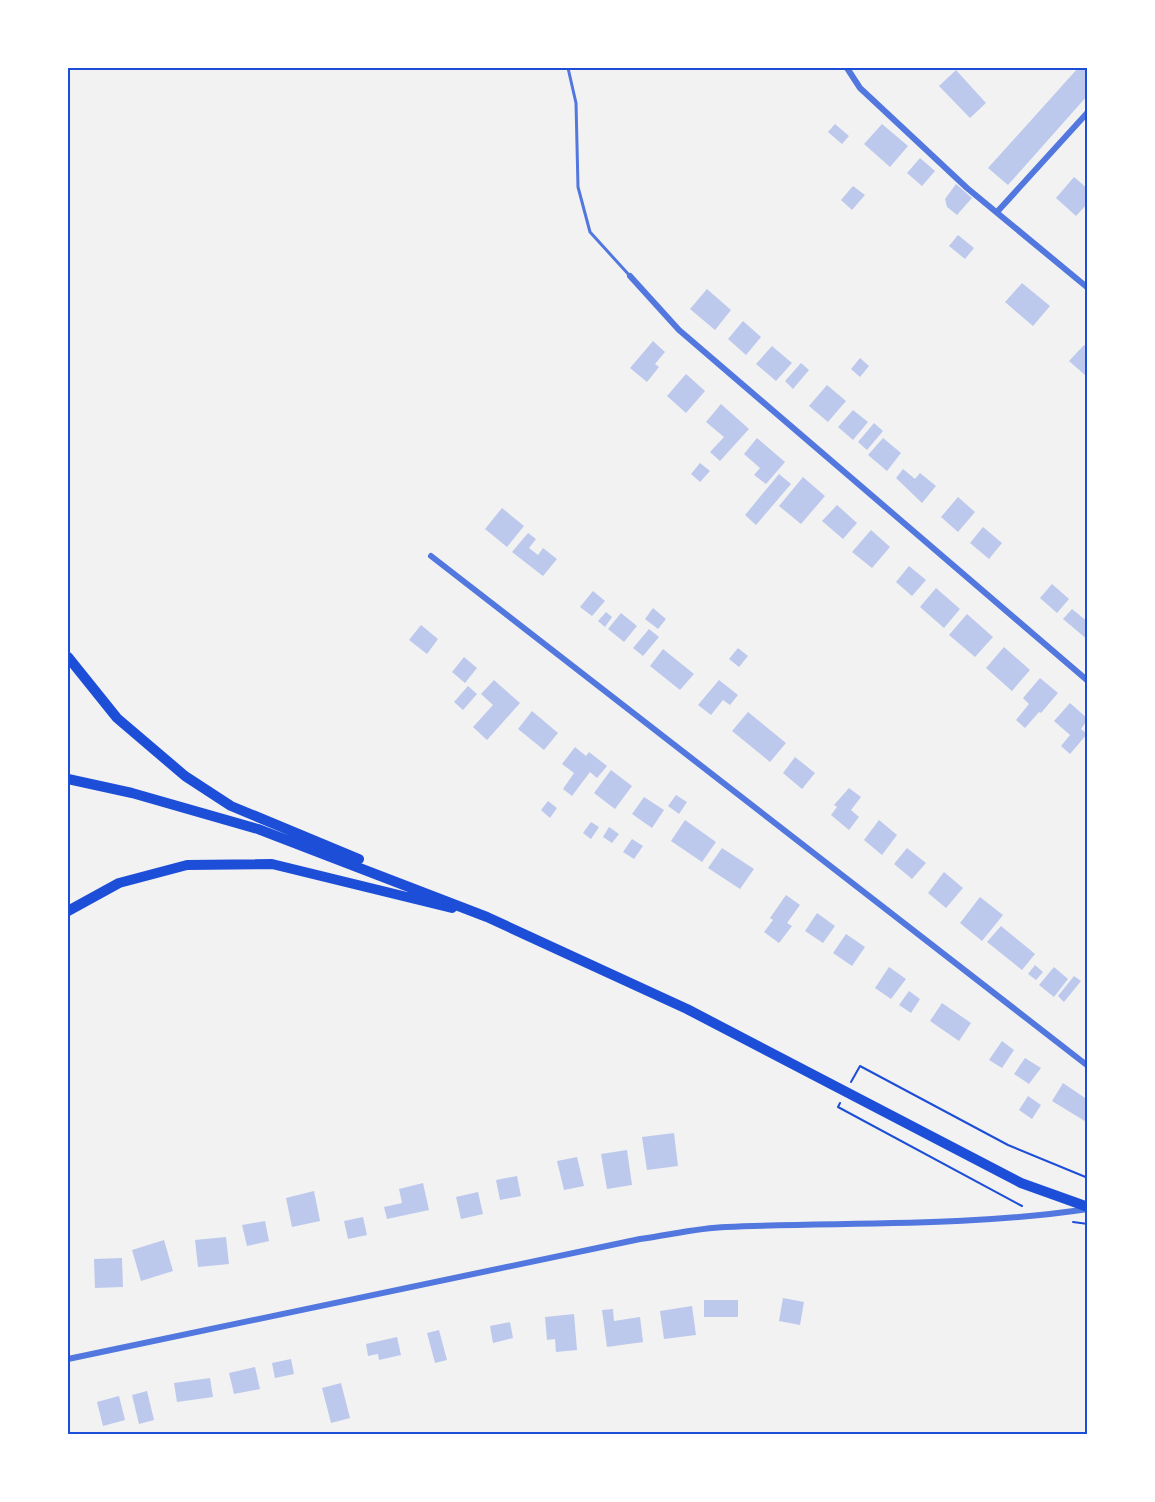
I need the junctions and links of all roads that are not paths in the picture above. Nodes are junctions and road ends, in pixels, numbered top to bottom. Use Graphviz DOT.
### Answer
graph roads {
  1 [pos="568,68"];
  2 [pos="847,68"];
  3 [pos="1087,112"];
  4 [pos="997,212"];
  5 [pos="630,276"];
  6 [pos="1088,288"];
  7 [pos="431,556"];
  8 [pos="68,657"];
  9 [pos="1088,681"];
  10 [pos="68,778"];
  11 [pos="432,894"];
  12 [pos="68,911"];
  13 [pos="487,917"];
  14 [pos="1088,1066"];
  15 [pos="1088,1208"];
  16 [pos="68,1359"];
  1 -- 5 [label="lane"];
  2 -- 4 [label="street"];
  3 -- 4 [label="street"];
  4 -- 6 [label="street"];
  5 -- 9 [label="street"];
  7 -- 14 [label="street"];
  8 -- 11 [label="main road"];
  10 -- 11 [label="main road"];
  11 -- 13 [label="main road"];
  12 -- 13 [label="main road"];
  13 -- 15 [label="main road"];
  15 -- 16 [label="street"];
}
